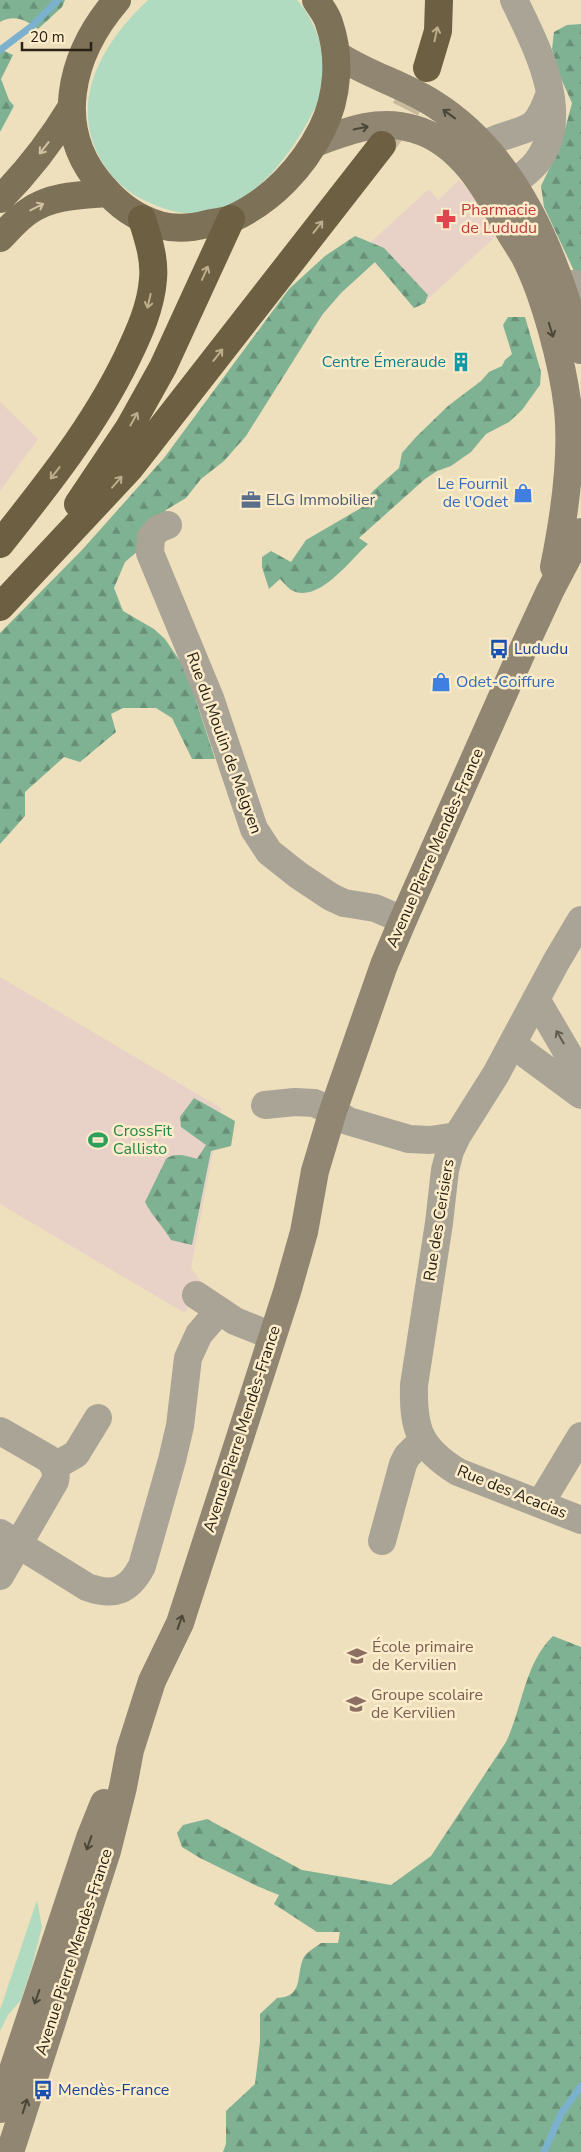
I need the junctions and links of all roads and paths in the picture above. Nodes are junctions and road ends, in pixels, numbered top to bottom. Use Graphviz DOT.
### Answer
graph roads {
  1 [pos="117,0"];
  2 [pos="439,0"];
  3 [pos="514,0"];
  4 [pos="325,7"];
  5 [pos="336,54"];
  6 [pos="427,68"];
  7 [pos="550,93"];
  8 [pos="71,108"];
  9 [pos="315,143"];
  10 [pos="382,145"];
  11 [pos="486,149"];
  12 [pos="513,182"];
  13 [pos="108,193"];
  14 [pos="490,196"];
  15 [pos="0,199"];
  16 [pos="142,219"];
  17 [pos="231,219"];
  18 [pos="0,238"];
  19 [pos="561,291"];
  20 [pos="581,350"];
  21 [pos="575,446"];
  22 [pos="574,480"];
  23 [pos="168,524"];
  24 [pos="581,532"];
  25 [pos="0,544"];
  26 [pos="550,591"];
  27 [pos="0,597"];
  28 [pos="0,607"];
  29 [pos="403,920"];
  30 [pos="581,920"];
  31 [pos="536,999"];
  32 [pos="512,1044"];
  33 [pos="581,1076"];
  34 [pos="581,1095"];
  35 [pos="265,1105"];
  36 [pos="333,1111"];
  37 [pos="457,1136"];
  38 [pos="410,1139"];
  39 [pos="445,1170"];
  40 [pos="196,1295"];
  41 [pos="220,1311"];
  42 [pos="265,1333"];
  43 [pos="98,1418"];
  44 [pos="0,1431"];
  45 [pos="581,1436"];
  46 [pos="423,1440"];
  47 [pos="55,1466"];
  48 [pos="540,1504"];
  49 [pos="581,1520"];
  50 [pos="9,1538"];
  51 [pos="382,1541"];
  52 [pos="0,1576"];
  53 [pos="130,1750"];
  54 [pos="0,2109"];
  55 [pos="10,2152"];
  1 -- 8 [label="main road"];
  6 -- 2 [label="highway, one-way"];
  3 -- 7 [label="street"];
  4 -- 5 [label="main road"];
  5 -- 9 [label="main road"];
  11 -- 5 [label="street, Avenue Pierre Mendès-France, one-way"];
  7 -- 11 [label="street"];
  7 -- 12 [label="street"];
  8 -- 13 [label="main road"];
  8 -- 15 [label="main road, one-way"];
  9 -- 11 [label="street, Avenue Pierre Mendès-France, one-way"];
  9 -- 17 [label="main road"];
  28 -- 10 [label="highway, one-way"];
  11 -- 12 [label="street, Avenue Pierre Mendès-France"];
  11 -- 14 [label="street, Avenue Pierre Mendès-France"];
  12 -- 14 [label="street"];
  12 -- 19 [label="street, Avenue Pierre Mendès-France"];
  13 -- 16 [label="main road"];
  18 -- 13 [label="main road, one-way"];
  14 -- 19 [label="street, Avenue Pierre Mendès-France"];
  16 -- 17 [label="main road"];
  16 -- 25 [label="highway, one-way"];
  27 -- 17 [label="highway, one-way"];
  19 -- 20 [label="street, Avenue Pierre Mendès-France"];
  19 -- 21 [label="street, Avenue Pierre Mendès-France, one-way"];
  21 -- 22 [label="street, Avenue Pierre Mendès-France"];
  22 -- 26 [label="street, Avenue Pierre Mendès-France"];
  23 -- 29 [label="street, Rue du Moulin de Melgven"];
  24 -- 26 [label="street, Avenue Pierre Mendès-France"];
  26 -- 29 [label="street, Avenue Pierre Mendès-France"];
  29 -- 36 [label="street, Avenue Pierre Mendès-France"];
  30 -- 31 [label="street, Rue des Cerisiers"];
  31 -- 32 [label="street, Rue des Cerisiers"];
  33 -- 31 [label="street, one-way"];
  32 -- 34 [label="street"];
  32 -- 37 [label="street, Rue des Cerisiers"];
  35 -- 36 [label="street"];
  36 -- 38 [label="street"];
  36 -- 42 [label="street, Avenue Pierre Mendès-France"];
  37 -- 38 [label="street"];
  37 -- 39 [label="street, Rue des Cerisiers"];
  38 -- 39 [label="street"];
  39 -- 46 [label="street, Rue des Cerisiers"];
  40 -- 41 [label="street"];
  41 -- 42 [label="street"];
  41 -- 50 [label="street"];
  42 -- 53 [label="street, Avenue Pierre Mendès-France"];
  43 -- 47 [label="street"];
  44 -- 47 [label="street"];
  45 -- 48 [label="street"];
  46 -- 48 [label="street, Rue des Acacias"];
  46 -- 51 [label="street"];
  47 -- 50 [label="street"];
  48 -- 49 [label="street, Rue des Acacias"];
  50 -- 52 [label="street"];
  53 -- 54 [label="street, Avenue Pierre Mendès-France, one-way"];
  55 -- 53 [label="street, Avenue Pierre Mendès-France, one-way"];
}
